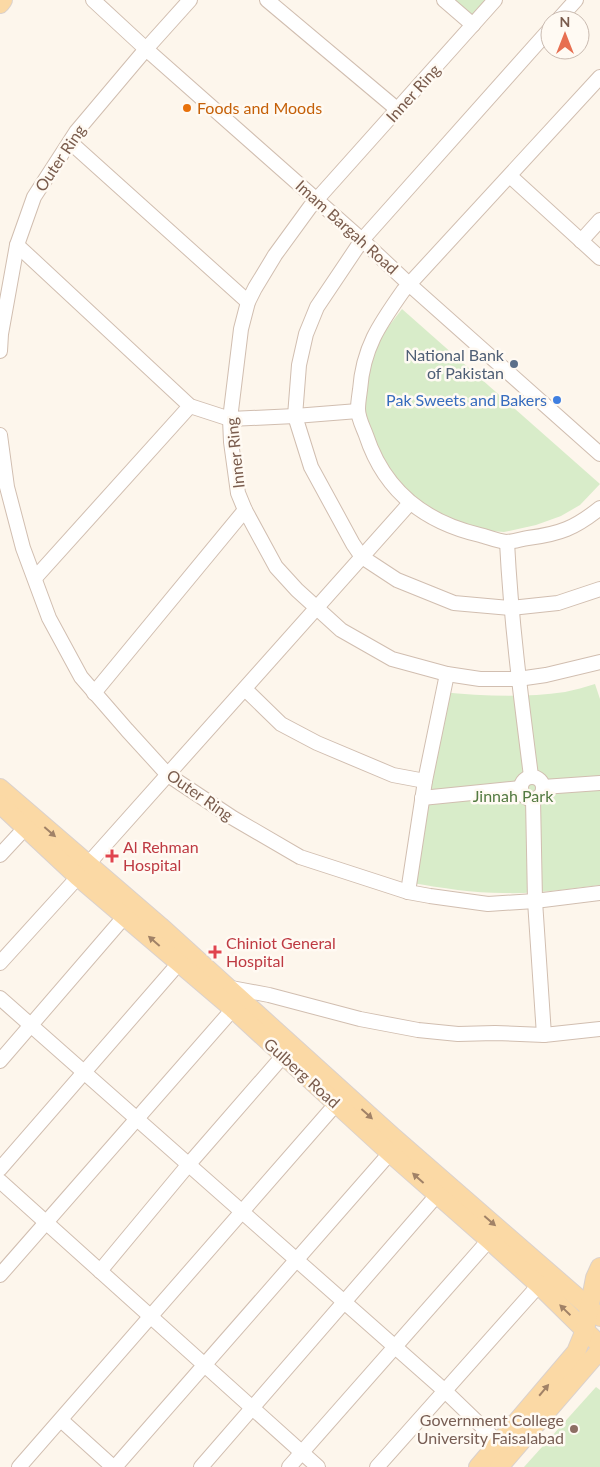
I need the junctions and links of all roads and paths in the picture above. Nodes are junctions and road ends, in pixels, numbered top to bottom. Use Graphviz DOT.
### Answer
graph roads {
  1 [pos="3,0"];
  2 [pos="93,0"];
  3 [pos="190,0"];
  4 [pos="267,0"];
  5 [pos="444,0"];
  6 [pos="495,0"];
  7 [pos="576,0"];
  8 [pos="0,4"];
  9 [pos="567,10"];
  10 [pos="473,25"];
  11 [pos="540,40"];
  12 [pos="146,49"];
  13 [pos="600,77"];
  14 [pos="398,110"];
  15 [pos="70,142"];
  16 [pos="510,176"];
  17 [pos="317,200"];
  18 [pos="600,220"];
  19 [pos="362,240"];
  20 [pos="581,240"];
  21 [pos="17,245"];
  22 [pos="600,258"];
  23 [pos="410,285"];
  24 [pos="248,302"];
  25 [pos="0,351"];
  26 [pos="190,406"];
  27 [pos="358,411"];
  28 [pos="295,416"];
  29 [pos="230,419"];
  30 [pos="0,435"];
  31 [pos="600,454"];
  32 [pos="410,503"];
  33 [pos="600,508"];
  34 [pos="244,510"];
  35 [pos="506,542"];
  36 [pos="362,557"];
  37 [pos="35,578"];
  38 [pos="600,589"];
  39 [pos="317,608"];
  40 [pos="510,608"];
  41 [pos="600,664"];
  42 [pos="447,674"];
  43 [pos="518,678"];
  44 [pos="245,689"];
  45 [pos="94,693"];
  46 [pos="168,775"];
  47 [pos="532,776"];
  48 [pos="425,781"];
  49 [pos="600,783"];
  50 [pos="543,787"];
  51 [pos="0,788"];
  52 [pos="520,788"];
  53 [pos="422,798"];
  54 [pos="533,799"];
  55 [pos="0,804"];
  56 [pos="26,827"];
  57 [pos="0,855"];
  58 [pos="83,870"];
  59 [pos="408,892"];
  60 [pos="600,893"];
  61 [pos="535,901"];
  62 [pos="125,916"];
  63 [pos="179,963"];
  64 [pos="0,964"];
  65 [pos="203,984"];
  66 [pos="226,987"];
  67 [pos="0,998"];
  68 [pos="233,1009"];
  69 [pos="31,1025"];
  70 [pos="600,1029"];
  71 [pos="544,1035"];
  72 [pos="283,1056"];
  73 [pos="0,1062"];
  74 [pos="84,1072"];
  75 [pos="336,1104"];
  76 [pos="136,1118"];
  77 [pos="390,1153"];
  78 [pos="189,1164"];
  79 [pos="0,1170"];
  80 [pos="0,1181"];
  81 [pos="437,1195"];
  82 [pos="242,1211"];
  83 [pos="46,1222"];
  84 [pos="489,1240"];
  85 [pos="297,1260"];
  86 [pos="600,1267"];
  87 [pos="100,1271"];
  88 [pos="0,1275"];
  89 [pos="539,1285"];
  90 [pos="344,1302"];
  91 [pos="595,1313"];
  92 [pos="150,1317"];
  93 [pos="585,1330"];
  94 [pos="395,1347"];
  95 [pos="599,1351"];
  96 [pos="204,1365"];
  97 [pos="445,1391"];
  98 [pos="252,1408"];
  99 [pos="61,1420"];
  100 [pos="499,1443"];
  101 [pos="302,1453"];
  102 [pos="19,1467"];
  103 [pos="114,1467"];
  104 [pos="201,1467"];
  105 [pos="289,1467"];
  106 [pos="318,1467"];
  107 [pos="377,1467"];
  108 [pos="478,1467"];
  109 [pos="499,1467"];
  1 -- 8 [label="main road"];
  2 -- 12 [label="street, Imam Bargah Road"];
  3 -- 12 [label="street, Outer Ring"];
  4 -- 14 [label="street"];
  5 -- 10 [label="street"];
  6 -- 10 [label="street, Inner Ring"];
  7 -- 9 [label="street"];
  10 -- 14 [label="street, Inner Ring"];
  11 -- 19 [label="street"];
  12 -- 15 [label="street, Outer Ring"];
  12 -- 17 [label="street, Imam Bargah Road"];
  13 -- 16 [label="street"];
  14 -- 17 [label="street, Inner Ring"];
  15 -- 21 [label="street, Outer Ring"];
  15 -- 24 [label="street"];
  16 -- 20 [label="street"];
  16 -- 23 [label="street"];
  17 -- 19 [label="street, Imam Bargah Road"];
  17 -- 24 [label="street, Inner Ring"];
  18 -- 20 [label="street"];
  19 -- 23 [label="street, Imam Bargah Road"];
  19 -- 28 [label="street"];
  20 -- 22 [label="street"];
  21 -- 25 [label="street, Outer Ring"];
  21 -- 26 [label="street"];
  23 -- 27 [label="street"];
  23 -- 31 [label="street, Imam Bargah Road"];
  24 -- 29 [label="street, Inner Ring"];
  26 -- 29 [label="street"];
  26 -- 37 [label="street"];
  27 -- 28 [label="street"];
  27 -- 32 [label="street"];
  28 -- 29 [label="street"];
  28 -- 36 [label="street"];
  29 -- 34 [label="street, Inner Ring"];
  30 -- 37 [label="street, Outer Ring"];
  32 -- 35 [label="street"];
  32 -- 36 [label="street"];
  33 -- 35 [label="street"];
  34 -- 39 [label="street, Inner Ring"];
  34 -- 45 [label="street"];
  35 -- 40 [label="street"];
  36 -- 39 [label="street"];
  36 -- 40 [label="street"];
  37 -- 45 [label="street, Outer Ring"];
  38 -- 40 [label="street"];
  39 -- 42 [label="street, Inner Ring"];
  39 -- 44 [label="street"];
  40 -- 43 [label="street"];
  41 -- 43 [label="street, Inner Ring"];
  42 -- 43 [label="street, Inner Ring"];
  42 -- 48 [label="street"];
  43 -- 47 [label="street"];
  44 -- 46 [label="street"];
  44 -- 48 [label="street"];
  45 -- 46 [label="street, Outer Ring"];
  46 -- 58 [label="street"];
  46 -- 59 [label="street, Outer Ring"];
  47 -- 50 [label="street"];
  47 -- 52 [label="street"];
  48 -- 53 [label="street"];
  49 -- 50 [label="street"];
  50 -- 54 [label="street"];
  51 -- 58 [label="main road, Gulberg Road, one-way"];
  52 -- 53 [label="street"];
  52 -- 54 [label="street"];
  53 -- 59 [label="street"];
  54 -- 61 [label="street"];
  55 -- 56 [label="main road, Gulberg Road"];
  56 -- 57 [label="street"];
  56 -- 58 [label="main road, Gulberg Road"];
  58 -- 62 [label="main road, Gulberg Road"];
  58 -- 64 [label="street"];
  58 -- 66 [label="main road, Gulberg Road"];
  59 -- 61 [label="street, Outer Ring"];
  60 -- 61 [label="street, Outer Ring"];
  61 -- 71 [label="street"];
  63 -- 62 [label="main road, Gulberg Road, one-way"];
  62 -- 69 [label="street"];
  63 -- 65 [label="main road, Gulberg Road"];
  63 -- 74 [label="street"];
  65 -- 66 [label="street"];
  65 -- 68 [label="main road, Gulberg Road"];
  66 -- 71 [label="street"];
  66 -- 91 [label="main road, Gulberg Road, one-way"];
  67 -- 69 [label="street"];
  68 -- 72 [label="main road, Gulberg Road"];
  68 -- 76 [label="street"];
  69 -- 73 [label="street"];
  69 -- 74 [label="street"];
  70 -- 71 [label="street"];
  72 -- 75 [label="main road, Gulberg Road"];
  72 -- 78 [label="street"];
  74 -- 76 [label="street"];
  74 -- 79 [label="street"];
  75 -- 77 [label="main road, Gulberg Road"];
  75 -- 82 [label="street"];
  76 -- 78 [label="street"];
  76 -- 83 [label="street"];
  81 -- 77 [label="main road, Gulberg Road, one-way"];
  77 -- 85 [label="street"];
  78 -- 82 [label="street"];
  78 -- 87 [label="street"];
  80 -- 83 [label="street"];
  81 -- 84 [label="main road, Gulberg Road"];
  81 -- 90 [label="street"];
  82 -- 85 [label="street"];
  82 -- 92 [label="street"];
  83 -- 87 [label="street"];
  83 -- 88 [label="street"];
  84 -- 89 [label="main road, Gulberg Road"];
  84 -- 94 [label="street"];
  85 -- 90 [label="street"];
  85 -- 96 [label="street"];
  86 -- 91 [label="main road"];
  87 -- 92 [label="street"];
  93 -- 89 [label="main road, Gulberg Road, one-way"];
  89 -- 97 [label="street"];
  90 -- 94 [label="street"];
  90 -- 98 [label="street"];
  91 -- 93 [label="main road"];
  92 -- 96 [label="street"];
  92 -- 99 [label="street"];
  93 -- 95 [label="main road, Gulberg Road"];
  100 -- 93 [label="main road, one-way"];
  94 -- 97 [label="street"];
  94 -- 101 [label="street"];
  95 -- 109 [label="main road"];
  96 -- 98 [label="street"];
  96 -- 103 [label="street"];
  97 -- 100 [label="street"];
  97 -- 107 [label="street"];
  98 -- 101 [label="street"];
  98 -- 104 [label="street"];
  99 -- 102 [label="street"];
  99 -- 103 [label="street"];
  100 -- 108 [label="main road"];
  101 -- 105 [label="street"];
  101 -- 106 [label="street"];
}
